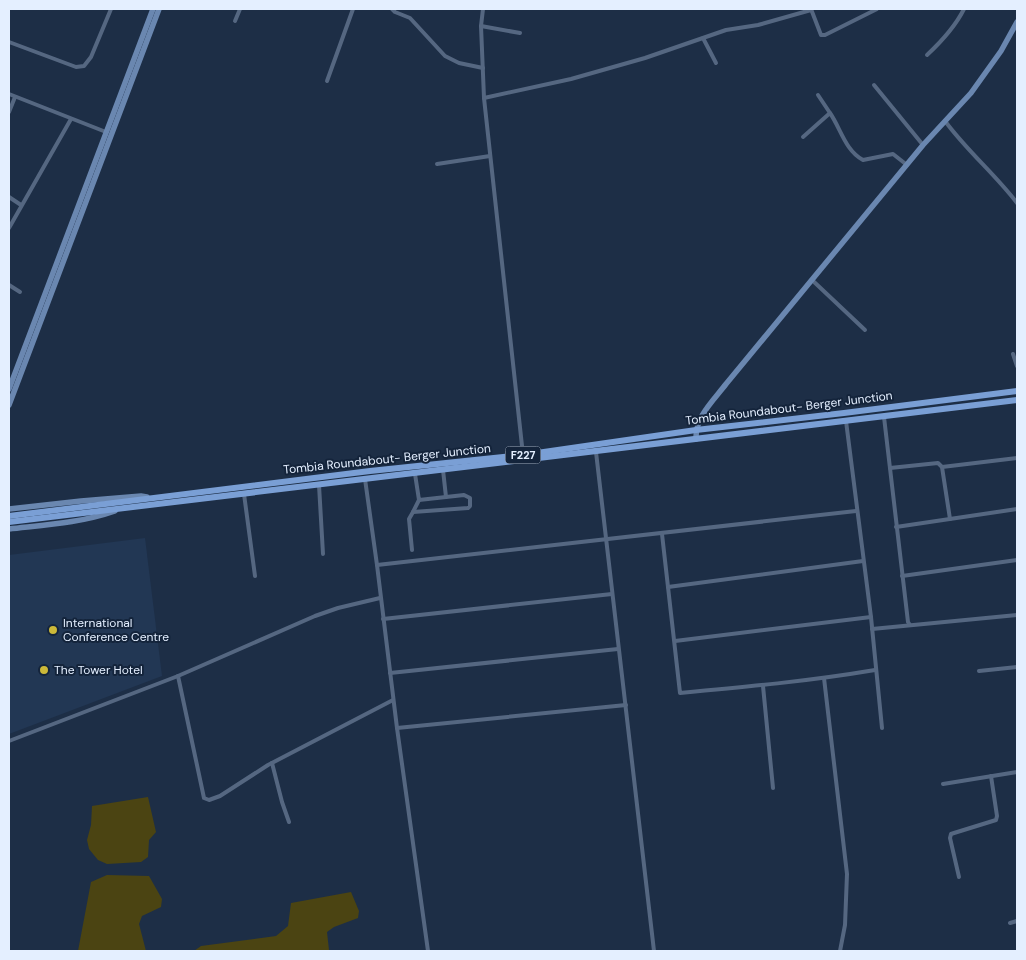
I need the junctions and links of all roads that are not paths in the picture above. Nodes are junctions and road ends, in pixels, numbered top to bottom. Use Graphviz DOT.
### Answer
graph roads {
  1 [pos="111,9"];
  2 [pos="153,9"];
  3 [pos="159,9"];
  4 [pos="240,9"];
  5 [pos="353,9"];
  6 [pos="392,9"];
  7 [pos="483,9"];
  8 [pos="811,9"];
  9 [pos="876,9"];
  10 [pos="964,9"];
  11 [pos="235,21"];
  12 [pos="1017,22"];
  13 [pos="481,26"];
  14 [pos="520,33"];
  15 [pos="703,38"];
  16 [pos="9,42"];
  17 [pos="927,55"];
  18 [pos="716,63"];
  19 [pos="483,68"];
  20 [pos="327,82"];
  21 [pos="874,85"];
  22 [pos="9,94"];
  23 [pos="818,95"];
  24 [pos="15,97"];
  25 [pos="484,98"];
  26 [pos="9,112"];
  27 [pos="830,113"];
  28 [pos="71,119"];
  29 [pos="945,121"];
  30 [pos="106,132"];
  31 [pos="803,136"];
  32 [pos="924,145"];
  33 [pos="490,156"];
  34 [pos="437,164"];
  35 [pos="908,165"];
  36 [pos="9,197"];
  37 [pos="1017,203"];
  38 [pos="21,205"];
  39 [pos="9,228"];
  40 [pos="812,280"];
  41 [pos="9,285"];
  42 [pos="20,292"];
  43 [pos="865,330"];
  44 [pos="1013,354"];
  45 [pos="1017,366"];
  46 [pos="9,389"];
  47 [pos="1017,391"];
  48 [pos="1017,400"];
  49 [pos="9,405"];
  50 [pos="884,417"];
  51 [pos="846,421"];
  52 [pos="696,430"];
  53 [pos="696,439"];
  54 [pos="596,452"];
  55 [pos="523,455"];
  56 [pos="1017,458"];
  57 [pos="942,467"];
  58 [pos="890,468"];
  59 [pos="443,470"];
  60 [pos="364,471"];
  61 [pos="415,474"];
  62 [pos="365,480"];
  63 [pos="319,485"];
  64 [pos="244,494"];
  65 [pos="446,497"];
  66 [pos="152,498"];
  67 [pos="419,500"];
  68 [pos="9,509"];
  69 [pos="119,509"];
  70 [pos="1017,509"];
  71 [pos="856,511"];
  72 [pos="413,512"];
  73 [pos="9,516"];
  74 [pos="28,517"];
  75 [pos="950,519"];
  76 [pos="9,522"];
  77 [pos="896,527"];
  78 [pos="9,529"];
  79 [pos="662,534"];
  80 [pos="605,539"];
  81 [pos="412,550"];
  82 [pos="324,554"];
  83 [pos="1017,560"];
  84 [pos="863,561"];
  85 [pos="377,565"];
  86 [pos="255,576"];
  87 [pos="902,576"];
  88 [pos="668,586"];
  89 [pos="612,594"];
  90 [pos="380,598"];
  91 [pos="1017,615"];
  92 [pos="871,618"];
  93 [pos="383,619"];
  94 [pos="910,625"];
  95 [pos="872,628"];
  96 [pos="675,641"];
  97 [pos="618,649"];
  98 [pos="1017,667"];
  99 [pos="875,670"];
  100 [pos="979,671"];
  101 [pos="390,672"];
  102 [pos="178,676"];
  103 [pos="824,678"];
  104 [pos="763,686"];
  105 [pos="393,700"];
  106 [pos="626,705"];
  107 [pos="396,728"];
  108 [pos="882,728"];
  109 [pos="9,741"];
  110 [pos="272,763"];
  111 [pos="1017,772"];
  112 [pos="991,776"];
  113 [pos="943,784"];
  114 [pos="774,788"];
  115 [pos="289,822"];
  116 [pos="959,877"];
  117 [pos="1017,921"];
  118 [pos="1010,923"];
  119 [pos="428,951"];
  120 [pos="654,951"];
  121 [pos="840,951"];
  1 -- 16 [label="street"];
  2 -- 30 [label="street"];
  3 -- 49 [label="street"];
  4 -- 11 [label="street"];
  5 -- 20 [label="street"];
  6 -- 19 [label="street"];
  7 -- 13 [label="street"];
  8 -- 9 [label="street"];
  8 -- 15 [label="street"];
  10 -- 17 [label="street"];
  12 -- 29 [label="street"];
  13 -- 14 [label="street"];
  13 -- 19 [label="street"];
  15 -- 18 [label="street"];
  15 -- 25 [label="street"];
  19 -- 25 [label="street"];
  21 -- 32 [label="street"];
  22 -- 24 [label="street"];
  23 -- 27 [label="street"];
  24 -- 26 [label="street"];
  24 -- 28 [label="street"];
  25 -- 33 [label="street"];
  27 -- 31 [label="street"];
  27 -- 35 [label="street"];
  28 -- 30 [label="street"];
  28 -- 38 [label="street"];
  29 -- 32 [label="street"];
  29 -- 37 [label="street"];
  30 -- 46 [label="street"];
  32 -- 35 [label="street"];
  33 -- 34 [label="street"];
  33 -- 55 [label="street"];
  35 -- 40 [label="street"];
  36 -- 38 [label="street"];
  38 -- 39 [label="street"];
  40 -- 43 [label="street"];
  40 -- 52 [label="street"];
  41 -- 42 [label="street"];
  44 -- 45 [label="street"];
  47 -- 52 [label="main road, Tombia Roundabout- Berger Junction / F227"];
  48 -- 50 [label="main road, Tombia Roundabout- Berger Junction / F227"];
  50 -- 51 [label="main road, Tombia Roundabout- Berger Junction / F227"];
  50 -- 58 [label="street"];
  51 -- 53 [label="main road, Tombia Roundabout- Berger Junction / F227"];
  51 -- 71 [label="street"];
  52 -- 53 [label="street"];
  52 -- 55 [label="main road, Tombia Roundabout- Berger Junction / F227"];
  53 -- 54 [label="main road, Tombia Roundabout- Berger Junction / F227"];
  54 -- 59 [label="main road, Tombia Roundabout- Berger Junction / F227"];
  54 -- 80 [label="street"];
  55 -- 60 [label="main road, Tombia Roundabout- Berger Junction / F227"];
  56 -- 57 [label="street"];
  57 -- 58 [label="street"];
  57 -- 75 [label="street"];
  58 -- 77 [label="street"];
  59 -- 61 [label="main road, Tombia Roundabout- Berger Junction / F227"];
  59 -- 65 [label="street"];
  60 -- 62 [label="street"];
  60 -- 66 [label="main road, Tombia Roundabout- Berger Junction / F227"];
  61 -- 62 [label="main road, Tombia Roundabout- Berger Junction / F227"];
  61 -- 67 [label="street"];
  62 -- 63 [label="main road, Tombia Roundabout- Berger Junction / F227"];
  62 -- 85 [label="street"];
  63 -- 64 [label="main road, Tombia Roundabout- Berger Junction / F227"];
  63 -- 82 [label="street"];
  64 -- 69 [label="main road, Tombia Roundabout- Berger Junction / F227"];
  64 -- 86 [label="street"];
  65 -- 67 [label="street"];
  65 -- 72 [label="street"];
  66 -- 68 [label="street"];
  66 -- 74 [label="main road, Tombia Roundabout- Berger Junction / F227"];
  67 -- 72 [label="street"];
  69 -- 74 [label="main road, Tombia Roundabout- Berger Junction / F227"];
  69 -- 78 [label="street"];
  70 -- 75 [label="street"];
  71 -- 79 [label="street"];
  71 -- 84 [label="street"];
  72 -- 81 [label="street"];
  73 -- 74 [label="main road, F227"];
  74 -- 76 [label="main road, F227"];
  75 -- 77 [label="street"];
  77 -- 87 [label="street"];
  79 -- 80 [label="street"];
  79 -- 88 [label="street"];
  80 -- 85 [label="street"];
  80 -- 89 [label="street"];
  83 -- 87 [label="street"];
  84 -- 88 [label="street"];
  84 -- 92 [label="street"];
  85 -- 90 [label="street"];
  87 -- 94 [label="street"];
  88 -- 96 [label="street"];
  89 -- 93 [label="street"];
  89 -- 97 [label="street"];
  90 -- 93 [label="street"];
  90 -- 102 [label="street"];
  91 -- 94 [label="street"];
  92 -- 95 [label="street"];
  92 -- 96 [label="street"];
  93 -- 101 [label="street"];
  94 -- 95 [label="street"];
  95 -- 99 [label="street"];
  96 -- 104 [label="street"];
  97 -- 101 [label="street"];
  97 -- 106 [label="street"];
  98 -- 100 [label="street"];
  99 -- 103 [label="street"];
  99 -- 108 [label="street"];
  101 -- 105 [label="street"];
  102 -- 109 [label="street"];
  102 -- 110 [label="street"];
  103 -- 104 [label="street"];
  103 -- 121 [label="street"];
  104 -- 114 [label="street"];
  105 -- 107 [label="street"];
  105 -- 110 [label="street"];
  106 -- 107 [label="street"];
  106 -- 120 [label="street"];
  107 -- 119 [label="street"];
  110 -- 115 [label="street"];
  111 -- 112 [label="street"];
  112 -- 113 [label="street"];
  112 -- 116 [label="street"];
  117 -- 118 [label="street"];
}
